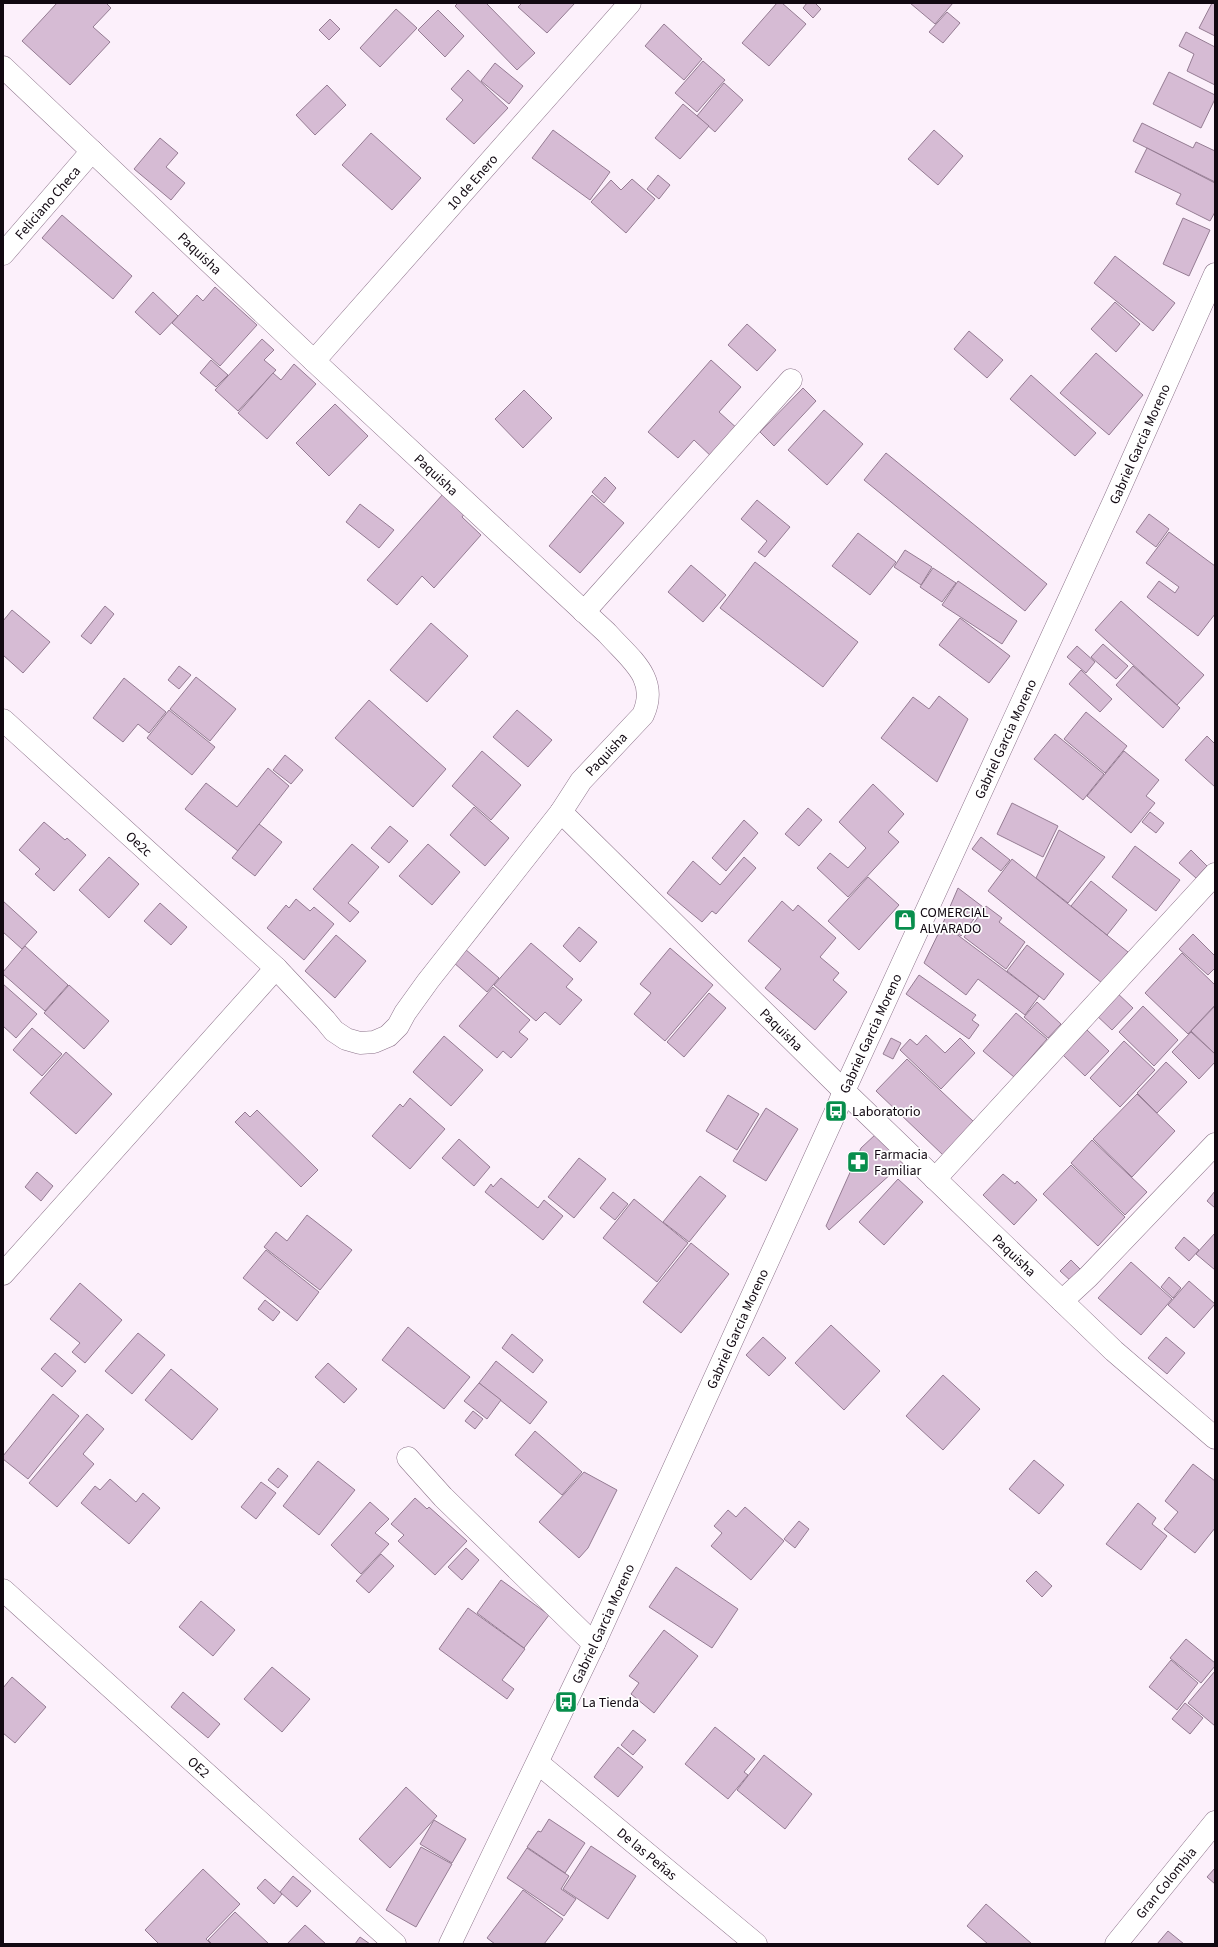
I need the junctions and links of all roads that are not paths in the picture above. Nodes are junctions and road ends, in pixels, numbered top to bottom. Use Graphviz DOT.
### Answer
graph roads {
  1 [pos="630,3"];
  2 [pos="3,66"];
  3 [pos="92,151"];
  4 [pos="3,254"];
  5 [pos="1215,274"];
  6 [pos="314,361"];
  7 [pos="791,380"];
  8 [pos="584,612"];
  9 [pos="3,720"];
  10 [pos="561,812"];
  11 [pos="1215,874"];
  12 [pos="276,968"];
  13 [pos="844,1091"];
  14 [pos="1215,1144"];
  15 [pos="935,1179"];
  16 [pos="3,1274"];
  17 [pos="1062,1301"];
  18 [pos="1215,1438"];
  19 [pos="408,1458"];
  20 [pos="3,1590"];
  21 [pos="594,1644"];
  22 [pos="538,1763"];
  23 [pos="1215,1822"];
  24 [pos="394,1944"];
  25 [pos="450,1944"];
  26 [pos="756,1944"];
  27 [pos="1116,1944"];
  1 -- 6 [label="street, 10 de Enero"];
  2 -- 3 [label="street, Paquisha"];
  3 -- 4 [label="street, Feliciano Checa"];
  3 -- 6 [label="street, Paquisha"];
  5 -- 13 [label="street, Gabriel Garcia Moreno"];
  6 -- 8 [label="street, Paquisha"];
  7 -- 8 [label="street"];
  8 -- 10 [label="street, Paquisha"];
  9 -- 12 [label="street, Oe2c"];
  10 -- 12 [label="street, Oe2c"];
  10 -- 13 [label="street, Paquisha"];
  11 -- 15 [label="street"];
  12 -- 16 [label="street"];
  13 -- 15 [label="street, Paquisha"];
  13 -- 21 [label="street, Gabriel Garcia Moreno"];
  14 -- 17 [label="street"];
  15 -- 17 [label="street, Paquisha"];
  17 -- 18 [label="street, Paquisha"];
  19 -- 21 [label="street"];
  20 -- 24 [label="street, OE2"];
  21 -- 22 [label="street, Gabriel Garcia Moreno"];
  22 -- 25 [label="street, Gabriel Garcia Moreno"];
  22 -- 26 [label="street, De las Peñas"];
  23 -- 27 [label="street, Gran Colombia"];
}
